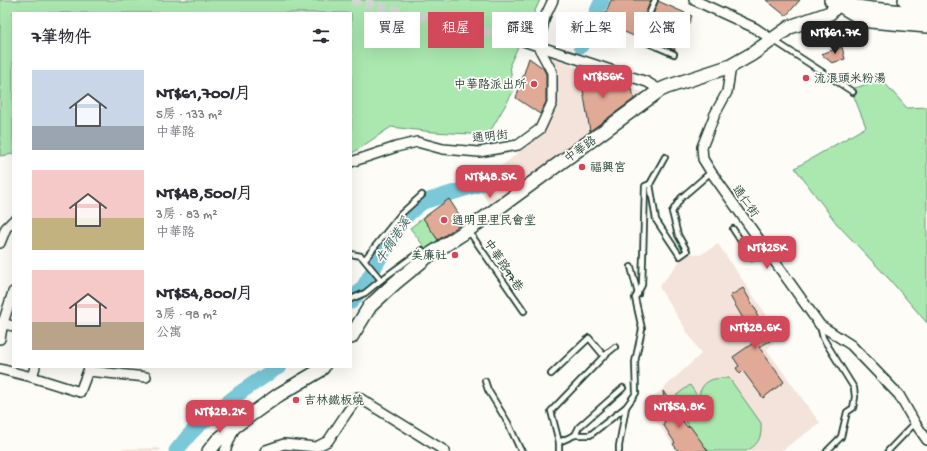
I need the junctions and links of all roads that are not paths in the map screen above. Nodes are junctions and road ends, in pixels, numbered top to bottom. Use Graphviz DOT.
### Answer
graph roads {
  1 [pos="553,0"];
  2 [pos="655,0"];
  3 [pos="694,0"];
  4 [pos="852,0"];
  5 [pos="905,0"];
  6 [pos="834,2"];
  7 [pos="927,2"];
  8 [pos="547,12"];
  9 [pos="871,12"];
  10 [pos="927,14"];
  11 [pos="927,26"];
  12 [pos="771,39"];
  13 [pos="539,48"];
  14 [pos="544,48"];
  15 [pos="674,54"];
  16 [pos="731,66"];
  17 [pos="660,90"];
  18 [pos="853,92"];
  19 [pos="665,157"];
  20 [pos="352,162"];
  21 [pos="711,172"];
  22 [pos="650,184"];
  23 [pos="422,195"];
  24 [pos="12,222"];
  25 [pos="733,229"];
  26 [pos="468,230"];
  27 [pos="0,243"];
  28 [pos="766,249"];
  29 [pos="352,254"];
  30 [pos="428,256"];
  31 [pos="366,260"];
  32 [pos="631,268"];
  33 [pos="380,278"];
  34 [pos="638,294"];
  35 [pos="12,295"];
  36 [pos="352,299"];
  37 [pos="524,311"];
  38 [pos="2,323"];
  39 [pos="820,325"];
  40 [pos="12,326"];
  41 [pos="352,335"];
  42 [pos="0,339"];
  43 [pos="615,347"];
  44 [pos="604,356"];
  45 [pos="35,368"];
  46 [pos="322,368"];
  47 [pos="0,369"];
  48 [pos="551,374"];
  49 [pos="32,377"];
  50 [pos="146,377"];
  51 [pos="485,381"];
  52 [pos="623,388"];
  53 [pos="626,407"];
  54 [pos="915,422"];
  55 [pos="235,426"];
  56 [pos="575,435"];
  57 [pos="927,440"];
  58 [pos="559,442"];
  59 [pos="209,451"];
  60 [pos="224,451"];
  61 [pos="266,451"];
  62 [pos="445,451"];
  63 [pos="522,451"];
  64 [pos="559,451"];
  65 [pos="619,451"];
  66 [pos="827,451"];
  67 [pos="888,451"];
  1 -- 8 [label="street"];
  2 -- 15 [label="lane"];
  3 -- 12 [label="street"];
  4 -- 6 [label="street"];
  5 -- 7 [label="street"];
  6 -- 9 [label="street"];
  6 -- 12 [label="street, 中華路"];
  9 -- 10 [label="street"];
  9 -- 11 [label="street"];
  12 -- 16 [label="street, 中華路"];
  12 -- 18 [label="lane"];
  13 -- 20 [label="street, 通明街"];
  14 -- 17 [label="street"];
  16 -- 17 [label="street, 中華路"];
  16 -- 21 [label="street, 通仁街"];
  17 -- 26 [label="street, 中華路"];
  19 -- 22 [label="lane"];
  21 -- 22 [label="lane"];
  21 -- 28 [label="street, 通仁街"];
  22 -- 34 [label="lane"];
  23 -- 31 [label="lane"];
  24 -- 27 [label="street"];
  25 -- 28 [label="lane"];
  26 -- 30 [label="street, 中華路"];
  26 -- 37 [label="lane, 中華路97巷"];
  28 -- 39 [label="street, 通仁街"];
  29 -- 31 [label="lane"];
  30 -- 33 [label="lane"];
  30 -- 41 [label="street, 中華路"];
  31 -- 33 [label="lane"];
  32 -- 34 [label="lane"];
  33 -- 36 [label="lane"];
  34 -- 53 [label="lane"];
  35 -- 38 [label="street"];
  38 -- 40 [label="street"];
  38 -- 42 [label="street"];
  39 -- 54 [label="street, 通仁街"];
  39 -- 66 [label="lane"];
  43 -- 44 [label="lane"];
  44 -- 48 [label="lane"];
  44 -- 58 [label="lane"];
  45 -- 49 [label="street"];
  46 -- 55 [label="street"];
  47 -- 49 [label="street"];
  49 -- 50 [label="street"];
  51 -- 63 [label="lane"];
  52 -- 56 [label="lane"];
  53 -- 56 [label="lane"];
  53 -- 65 [label="lane"];
  54 -- 57 [label="street, 通仁街"];
  54 -- 67 [label="lane"];
  55 -- 59 [label="street"];
  55 -- 60 [label="street"];
  56 -- 58 [label="lane"];
  58 -- 64 [label="lane"];
  61 -- 62 [label="street"];
}
